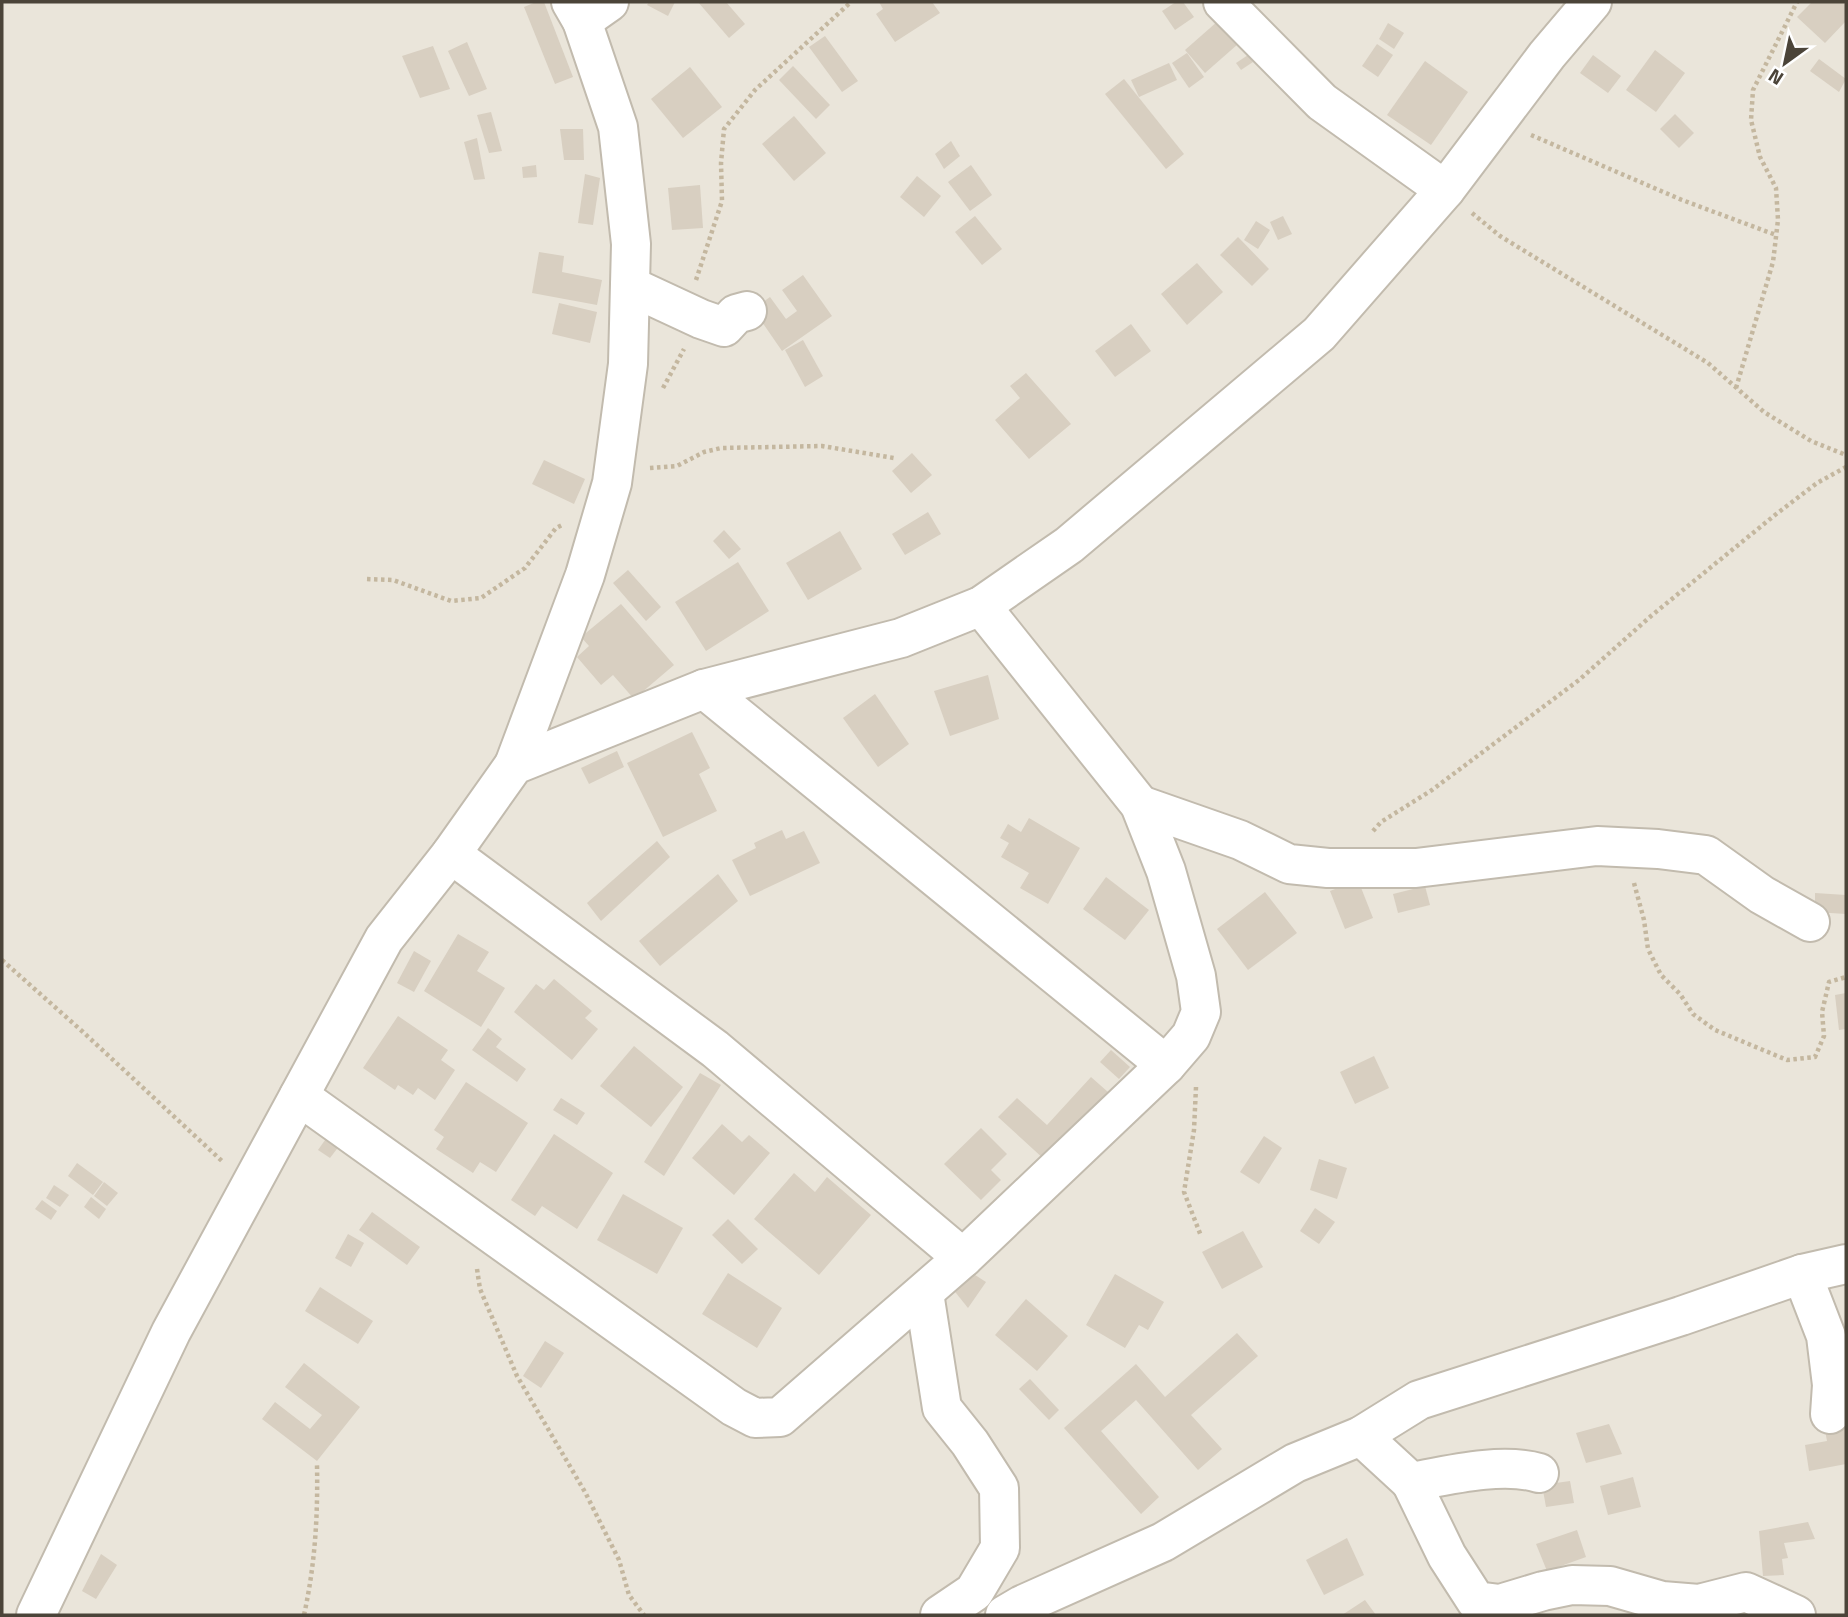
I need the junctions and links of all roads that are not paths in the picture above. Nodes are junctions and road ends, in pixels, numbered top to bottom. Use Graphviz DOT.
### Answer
graph roads {
  1 [pos="1223,2"];
  2 [pos="1592,2"];
  3 [pos="587,8"];
  4 [pos="1445,190"];
  5 [pos="630,286"];
  6 [pos="747,311"];
  7 [pos="981,606"];
  8 [pos="704,690"];
  9 [pos="514,765"];
  10 [pos="1140,805"];
  11 [pos="451,854"];
  12 [pos="1810,922"];
  13 [pos="1166,1065"];
  14 [pos="299,1096"];
  15 [pos="963,1258"];
  16 [pos="1846,1264"];
  17 [pos="1802,1274"];
  18 [pos="924,1293"];
  19 [pos="1830,1414"];
  20 [pos="1360,1436"];
  21 [pos="1539,1473"];
  22 [pos="1411,1482"];
  23 [pos="36,1615"];
  24 [pos="940,1615"];
  25 [pos="1004,1615"];
  26 [pos="1796,1615"];
  1 -- 4 [label="street"];
  2 -- 4 [label="street"];
  3 -- 5 [label="street"];
  4 -- 7 [label="street"];
  5 -- 6 [label="street"];
  5 -- 9 [label="street"];
  7 -- 8 [label="street"];
  7 -- 10 [label="street"];
  8 -- 9 [label="street"];
  8 -- 13 [label="street"];
  9 -- 11 [label="street"];
  10 -- 12 [label="street"];
  10 -- 13 [label="street"];
  11 -- 14 [label="street"];
  11 -- 15 [label="street"];
  13 -- 15 [label="street"];
  14 -- 18 [label="street"];
  14 -- 23 [label="street"];
  15 -- 18 [label="street"];
  16 -- 17 [label="street"];
  17 -- 19 [label="street"];
  17 -- 20 [label="street"];
  18 -- 24 [label="street"];
  20 -- 22 [label="street"];
  20 -- 25 [label="street"];
  21 -- 22 [label="street"];
  22 -- 26 [label="street"];
}
